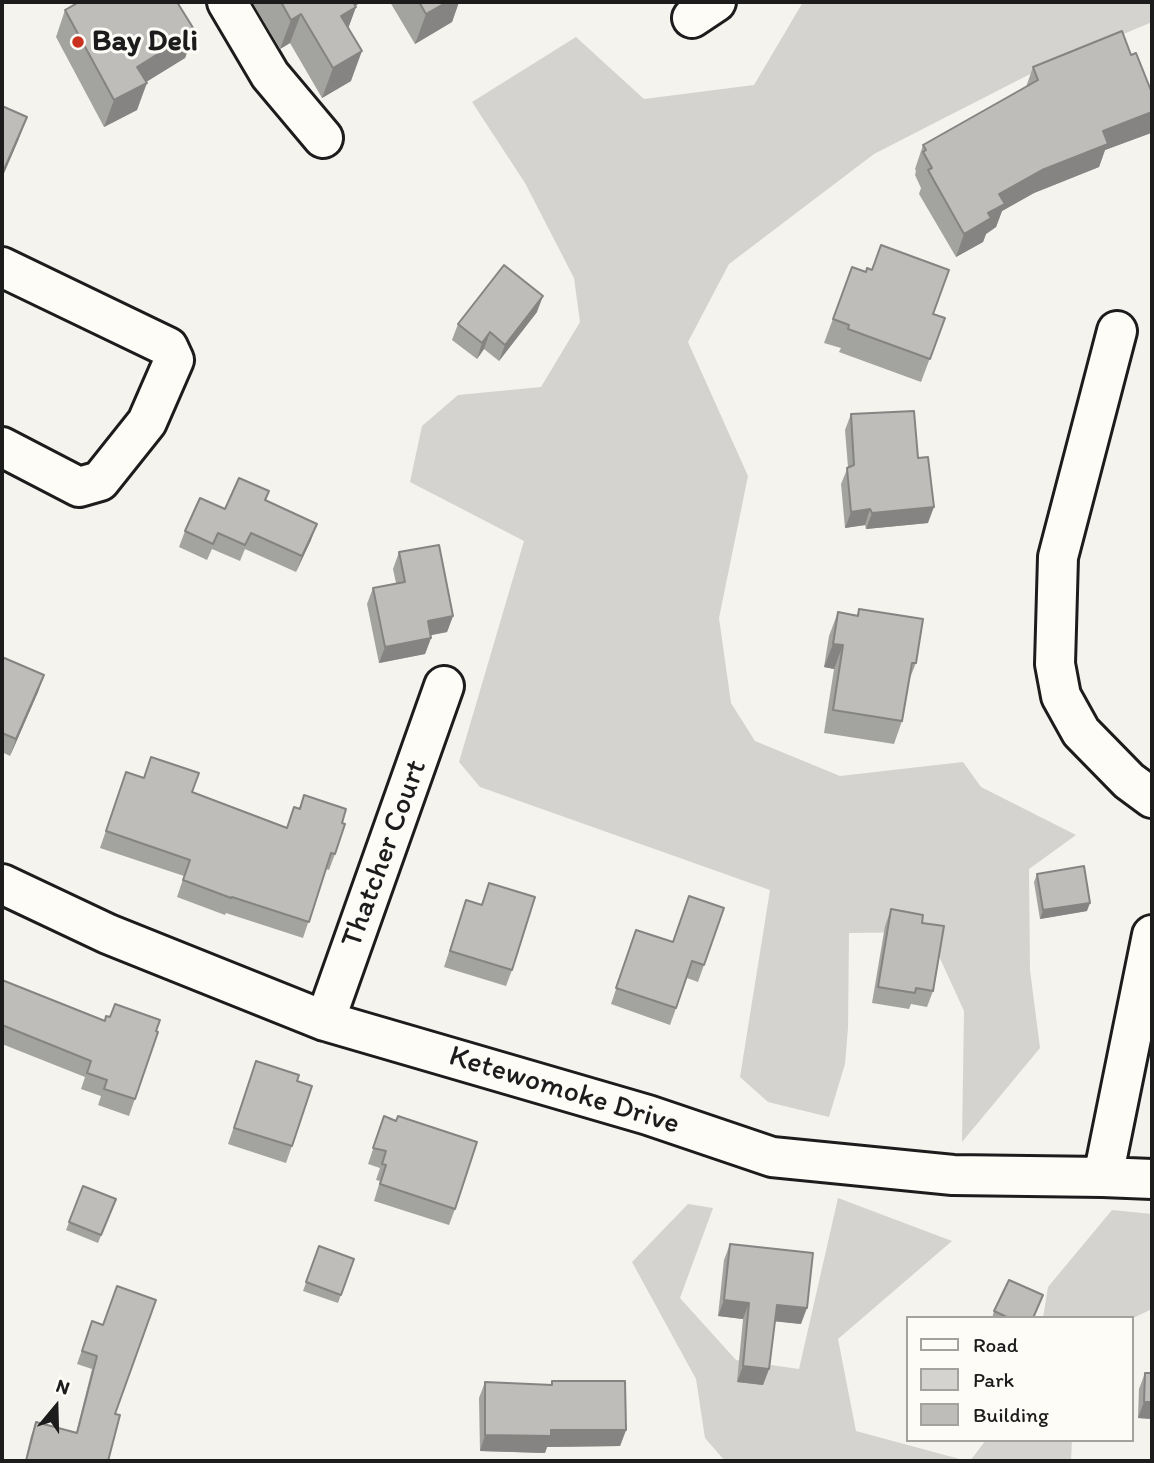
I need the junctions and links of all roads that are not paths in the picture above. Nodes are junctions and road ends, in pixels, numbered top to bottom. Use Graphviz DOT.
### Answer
graph roads {
  1 [pos="227,2"];
  2 [pos="323,138"];
  3 [pos="2,267"];
  4 [pos="1117,331"];
  5 [pos="2,447"];
  6 [pos="444,686"];
  7 [pos="1152,798"];
  8 [pos="2,884"];
  9 [pos="1152,935"];
  10 [pos="325,1021"];
  11 [pos="1103,1177"];
  12 [pos="1152,1179"];
  1 -- 2 [label="street"];
  3 -- 5 [label="street"];
  4 -- 7 [label="street"];
  6 -- 10 [label="street, Thatcher Court"];
  8 -- 10 [label="street, Ketewomoke Drive"];
  9 -- 11 [label="street"];
  10 -- 11 [label="street, Ketewomoke Drive"];
  11 -- 12 [label="street, Ketewomoke Drive"];
}
